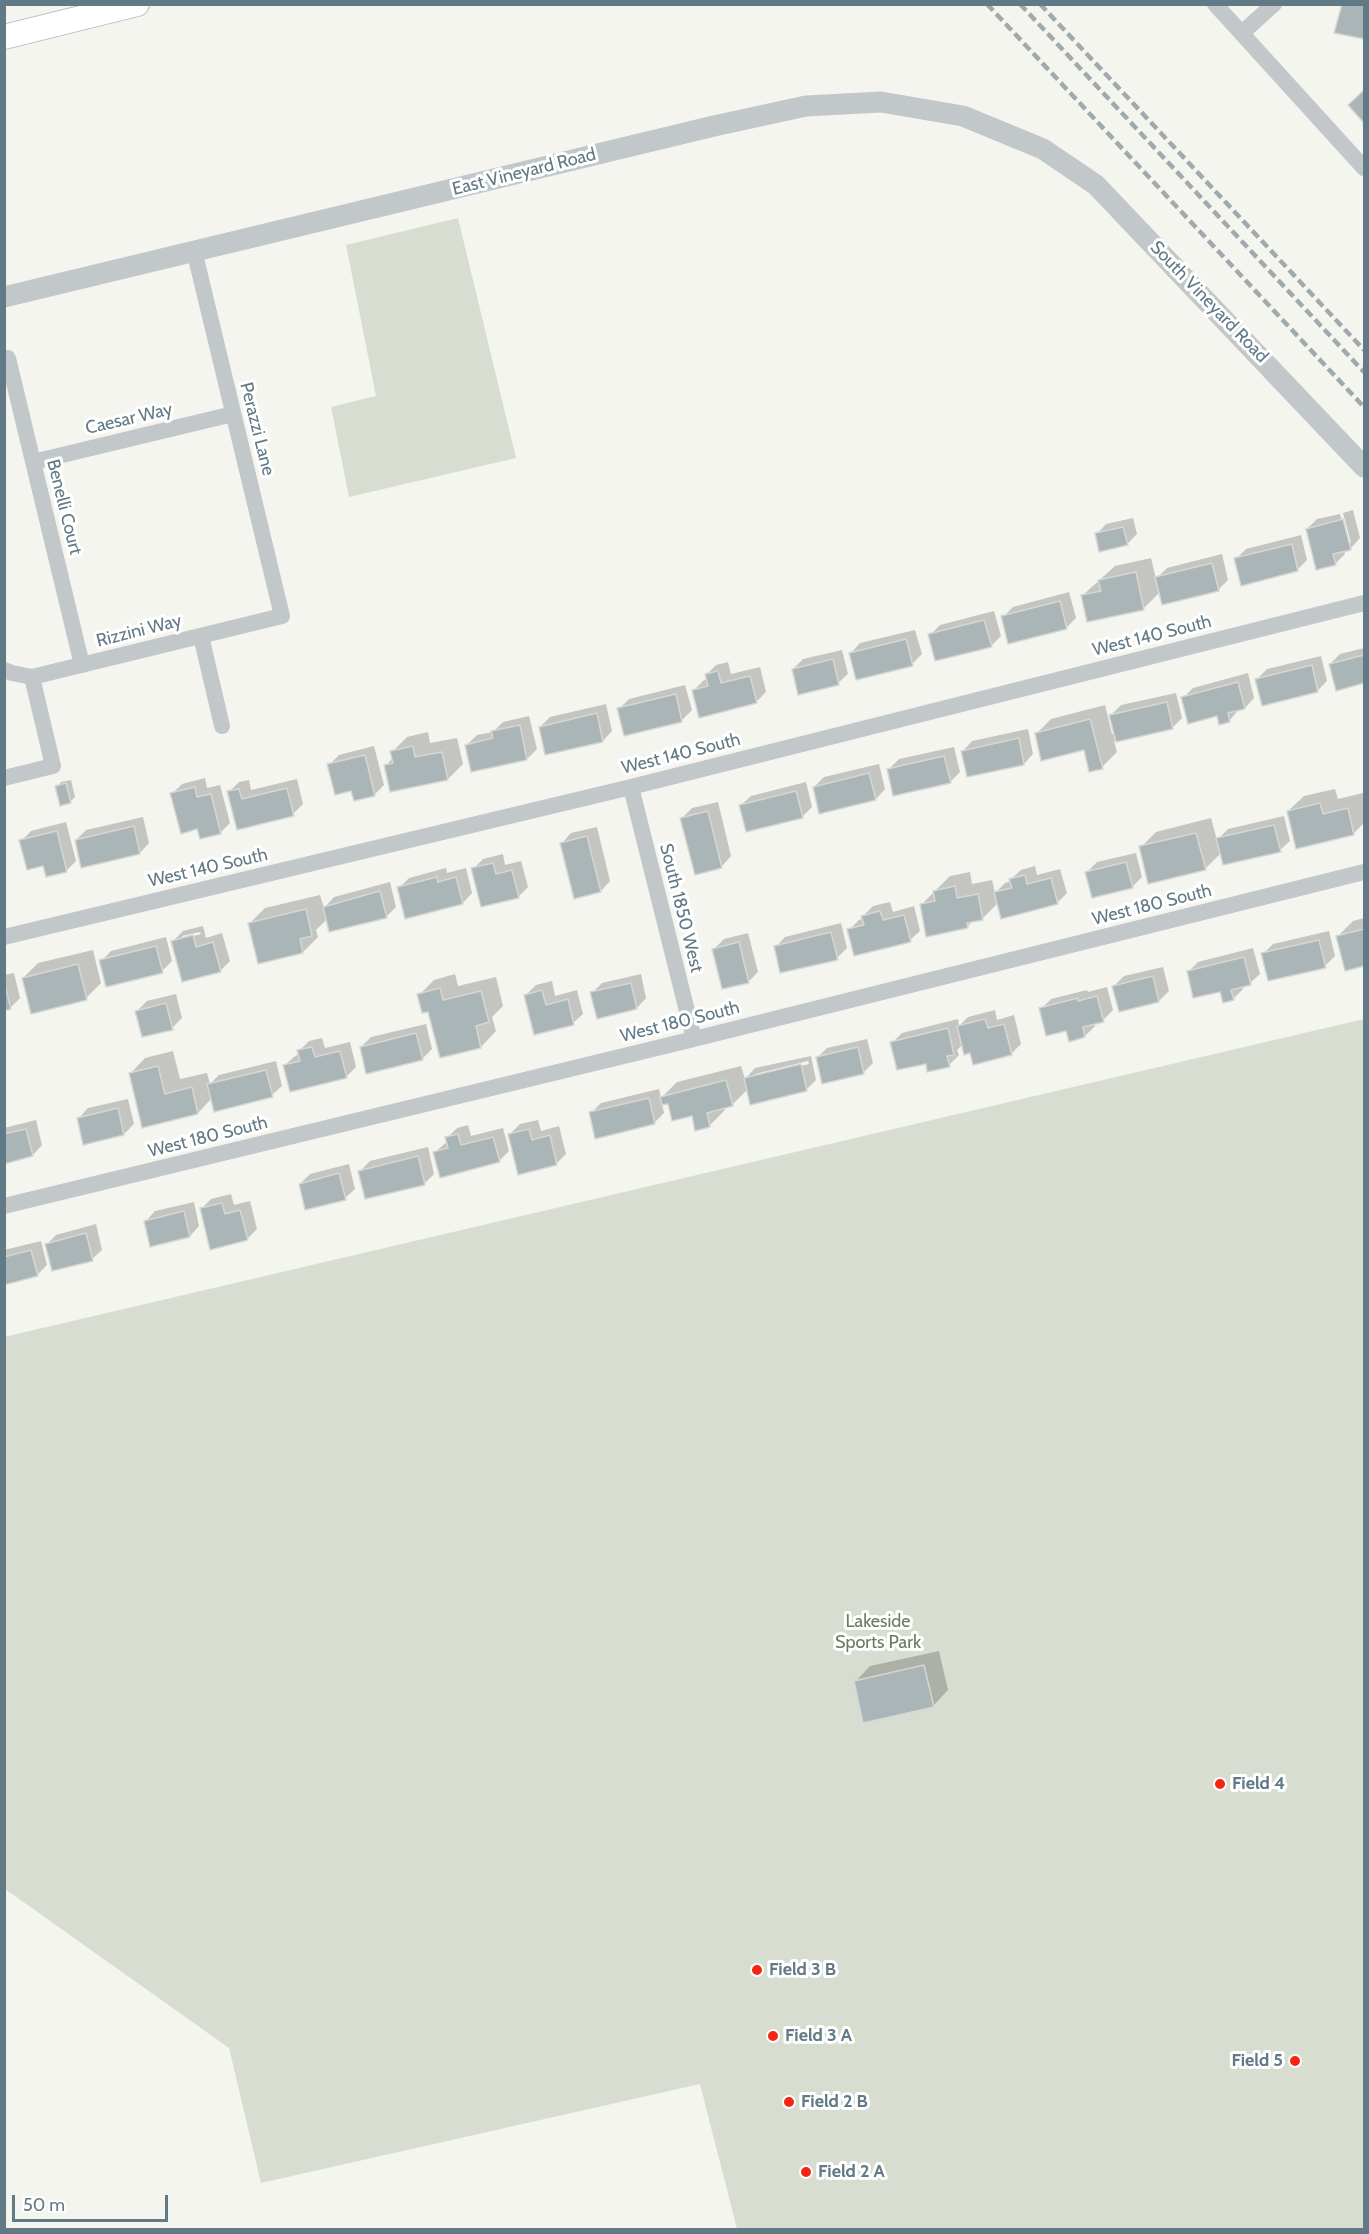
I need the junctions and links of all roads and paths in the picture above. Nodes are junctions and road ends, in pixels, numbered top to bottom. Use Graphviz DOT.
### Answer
graph roads {
  1 [pos="137,4"];
  2 [pos="1215,4"];
  3 [pos="1274,4"];
  4 [pos="1242,33"];
  5 [pos="4,37"];
  6 [pos="1043,149"];
  7 [pos="1365,168"];
  8 [pos="194,250"];
  9 [pos="4,297"];
  10 [pos="8,358"];
  11 [pos="233,414"];
  12 [pos="33,462"];
  13 [pos="1365,467"];
  14 [pos="1365,603"];
  15 [pos="282,616"];
  16 [pos="201,636"];
  17 [pos="82,665"];
  18 [pos="4,670"];
  19 [pos="32,677"];
  20 [pos="222,726"];
  21 [pos="4,778"];
  22 [pos="631,787"];
  23 [pos="1365,872"];
  24 [pos="4,937"];
  25 [pos="694,1039"];
  26 [pos="4,1206"];
  1 -- 5 [label="main road"];
  2 -- 4 [label="street"];
  3 -- 4 [label="street"];
  4 -- 7 [label="street"];
  6 -- 8 [label="street, East Vineyard Road"];
  6 -- 13 [label="street, South Vineyard Road"];
  8 -- 9 [label="street, East Vineyard Road"];
  8 -- 11 [label="street, Perazzi Lane"];
  10 -- 12 [label="street, Benelli Court"];
  11 -- 12 [label="street, Caesar Way"];
  11 -- 15 [label="street, Perazzi Lane"];
  12 -- 17 [label="street, Benelli Court"];
  14 -- 22 [label="street, West 140 South"];
  15 -- 16 [label="street, Rizzini Way"];
  16 -- 17 [label="street, Rizzini Way"];
  16 -- 20 [label="street"];
  17 -- 19 [label="street, Rizzini Way"];
  18 -- 19 [label="street, Rizzini Way"];
  19 -- 21 [label="street"];
  22 -- 24 [label="street, West 140 South"];
  22 -- 25 [label="street, South 1850 West"];
  23 -- 25 [label="street, West 180 South"];
  25 -- 26 [label="street, West 180 South"];
}
